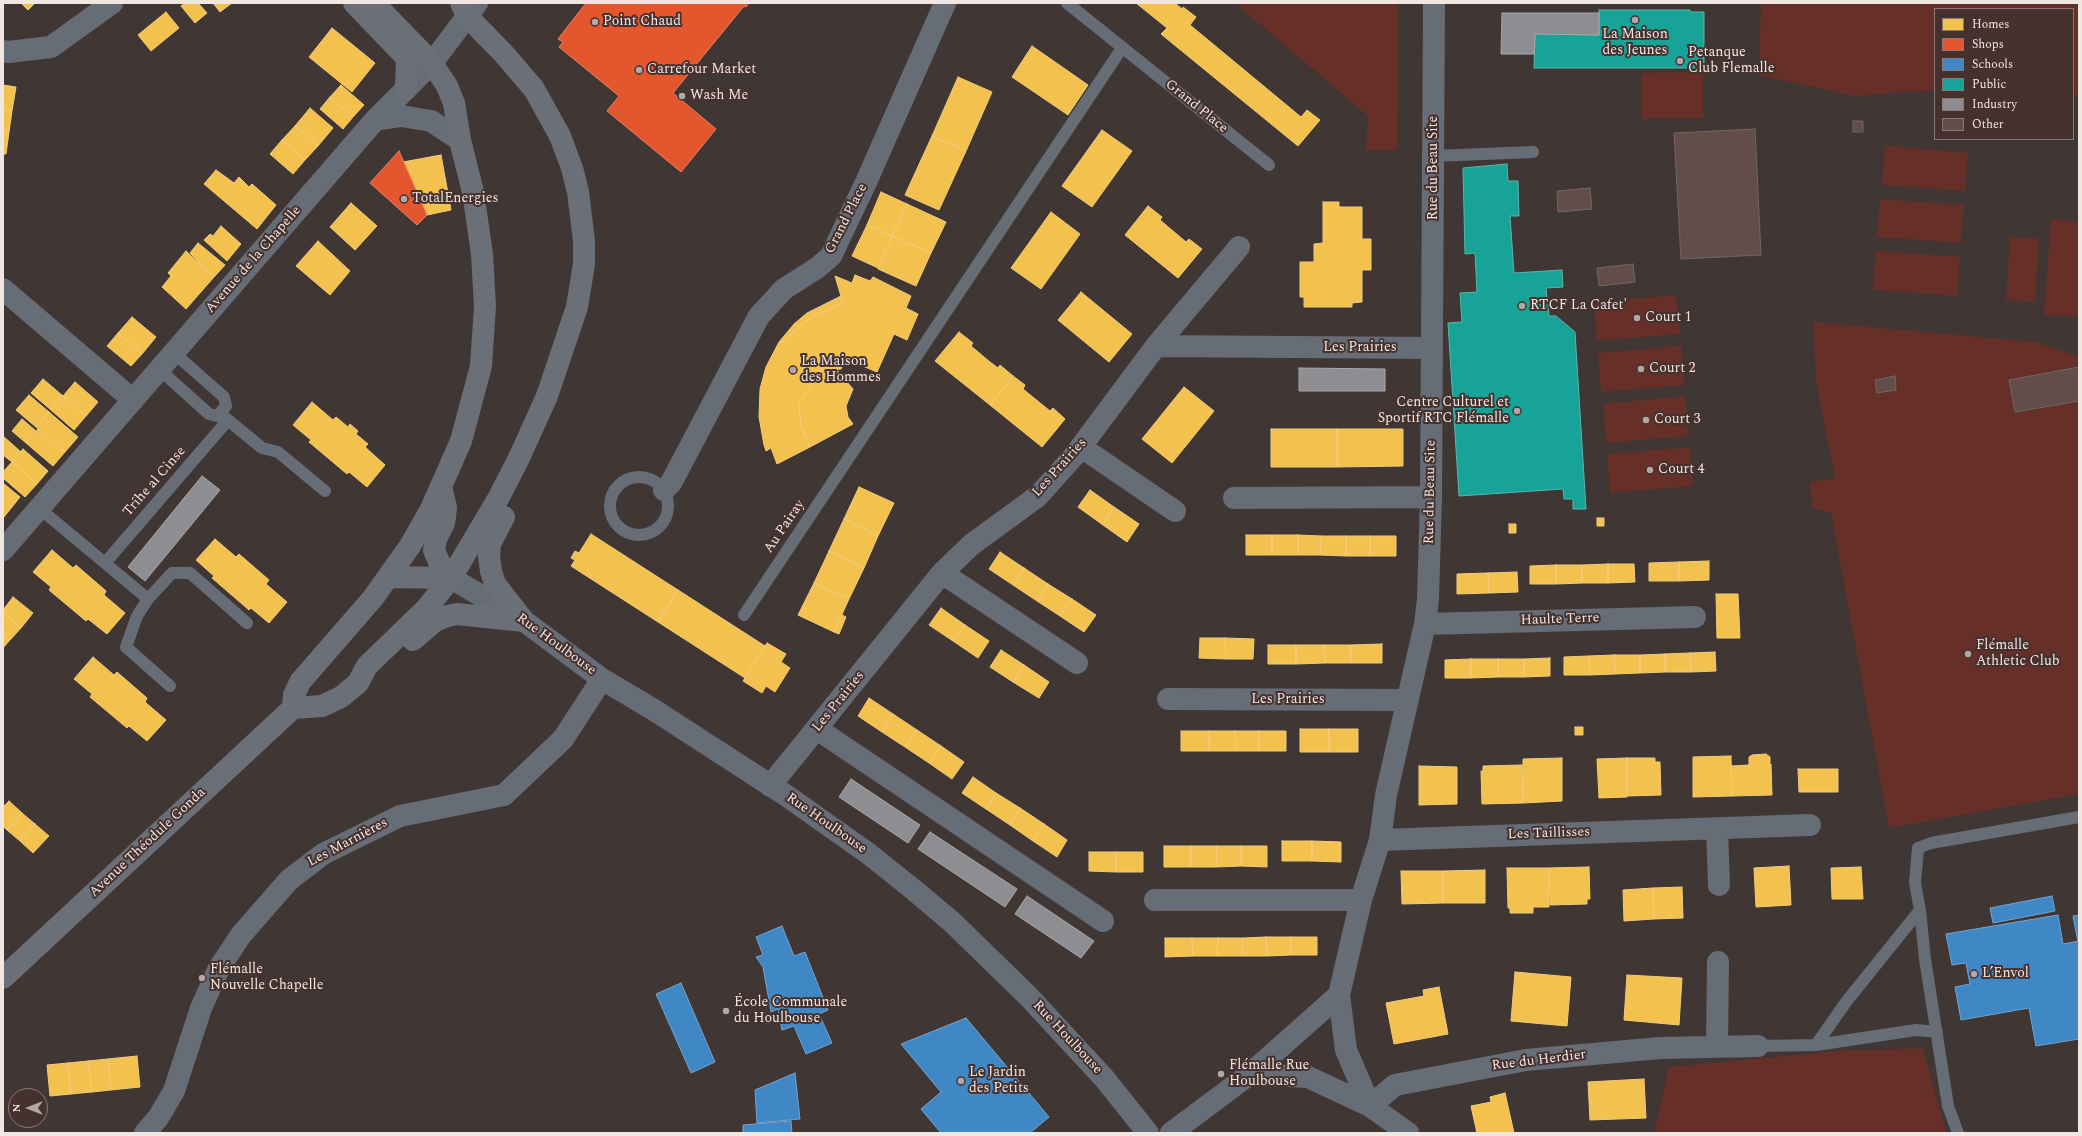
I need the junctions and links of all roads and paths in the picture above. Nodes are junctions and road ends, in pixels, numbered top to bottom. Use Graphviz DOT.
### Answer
graph roads {
  1 [pos="112,3"];
  2 [pos="354,3"];
  3 [pos="374,3"];
  4 [pos="945,3"];
  5 [pos="1068,3"];
  6 [pos="1434,3"];
  7 [pos="469,7"];
  8 [pos="1122,48"];
  9 [pos="3,51"];
  10 [pos="432,63"];
  11 [pos="406,89"];
  12 [pos="375,120"];
  13 [pos="460,140"];
  14 [pos="1533,152"];
  15 [pos="1434,156"];
  16 [pos="1269,166"];
  17 [pos="1239,247"];
  18 [pos="3,288"];
  19 [pos="1156,346"];
  20 [pos="1432,348"];
  21 [pos="174,353"];
  22 [pos="160,370"];
  23 [pos="133,400"];
  24 [pos="224,416"];
  25 [pos="538,417"];
  26 [pos="1081,447"];
  27 [pos="441,487"];
  28 [pos="664,490"];
  29 [pos="325,491"];
  30 [pos="1431,497"];
  31 [pos="1234,498"];
  32 [pos="39,508"];
  33 [pos="1175,510"];
  34 [pos="3,550"];
  35 [pos="105,563"];
  36 [pos="942,573"];
  37 [pos="389,577"];
  38 [pos="451,578"];
  39 [pos="148,600"];
  40 [pos="744,615"];
  41 [pos="1695,617"];
  42 [pos="524,621"];
  43 [pos="246,623"];
  44 [pos="1425,624"];
  45 [pos="1077,663"];
  46 [pos="602,679"];
  47 [pos="358,684"];
  48 [pos="170,686"];
  49 [pos="1168,699"];
  50 [pos="1407,700"];
  51 [pos="293,708"];
  52 [pos="817,729"];
  53 [pos="770,786"];
  54 [pos="2079,817"];
  55 [pos="1810,825"];
  56 [pos="1717,828"];
  57 [pos="1380,840"];
  58 [pos="1719,885"];
  59 [pos="1155,900"];
  60 [pos="1360,900"];
  61 [pos="1920,910"];
  62 [pos="1103,921"];
  63 [pos="1718,962"];
  64 [pos="3,978"];
  65 [pos="1339,995"];
  66 [pos="1937,1032"];
  67 [pos="1816,1045"];
  68 [pos="1716,1046"];
  69 [pos="1758,1046"];
  70 [pos="1250,1074"];
  71 [pos="1370,1106"];
  72 [pos="145,1133"];
  73 [pos="1148,1133"];
  74 [pos="1171,1133"];
  75 [pos="1408,1133"];
  76 [pos="1958,1133"];
  1 -- 9 [label="street"];
  2 -- 11 [label="main road"];
  3 -- 10 [label="main road"];
  4 -- 28 [label="street, Grand Place"];
  5 -- 8 [label="lane, Grand Place"];
  6 -- 15 [label="street, Rue du Beau Site"];
  7 -- 10 [label="street, Avenue de la Chapelle"];
  7 -- 25 [label="main road"];
  8 -- 16 [label="lane, Grand Place"];
  8 -- 40 [label="lane, Au Pairay"];
  10 -- 11 [label="street, Avenue de la Chapelle"];
  10 -- 13 [label="main road"];
  11 -- 12 [label="street, Avenue de la Chapelle"];
  12 -- 13 [label="street"];
  12 -- 21 [label="street, Avenue de la Chapelle"];
  13 -- 27 [label="main road"];
  14 -- 15 [label="lane"];
  15 -- 20 [label="street, Rue du Beau Site"];
  17 -- 19 [label="street"];
  18 -- 23 [label="street"];
  19 -- 20 [label="street, Les Prairies"];
  19 -- 26 [label="street, Les Prairies"];
  20 -- 30 [label="street, Rue du Beau Site"];
  21 -- 22 [label="street, Avenue de la Chapelle"];
  21 -- 24 [label="lane"];
  22 -- 23 [label="street, Avenue de la Chapelle"];
  22 -- 24 [label="lane"];
  23 -- 32 [label="street, Avenue de la Chapelle"];
  24 -- 29 [label="lane"];
  24 -- 35 [label="lane, Trîhe al Cinse"];
  25 -- 38 [label="main road"];
  25 -- 42 [label="main road"];
  26 -- 33 [label="street"];
  26 -- 36 [label="street, Les Prairies"];
  27 -- 37 [label="main road"];
  27 -- 38 [label="main road"];
  28 -- 28 [label="lane"];
  30 -- 31 [label="street"];
  30 -- 44 [label="street, Rue du Beau Site"];
  32 -- 34 [label="street, Avenue de la Chapelle"];
  32 -- 35 [label="lane"];
  35 -- 39 [label="lane"];
  36 -- 45 [label="street"];
  36 -- 52 [label="street, Les Prairies"];
  37 -- 38 [label="main road"];
  37 -- 51 [label="main road"];
  38 -- 42 [label="street, Rue Houlbouse"];
  38 -- 47 [label="main road"];
  39 -- 43 [label="lane"];
  39 -- 48 [label="lane"];
  41 -- 44 [label="street, Haulte Terre"];
  42 -- 46 [label="street, Rue Houlbouse"];
  42 -- 47 [label="main road"];
  44 -- 50 [label="street, Rue du Beau Site"];
  46 -- 53 [label="street, Rue Houlbouse"];
  46 -- 72 [label="street, Les Marnières"];
  47 -- 51 [label="main road"];
  49 -- 50 [label="street, Les Prairies"];
  50 -- 57 [label="street, Rue du Beau Site"];
  51 -- 64 [label="main road, Avenue Théodule Gonda"];
  52 -- 53 [label="street, Les Prairies"];
  52 -- 62 [label="street"];
  53 -- 73 [label="street, Rue Houlbouse"];
  54 -- 61 [label="lane"];
  55 -- 56 [label="street, Les Taillisses"];
  56 -- 57 [label="street, Les Taillisses"];
  56 -- 58 [label="street"];
  57 -- 60 [label="street, Rue du Beau Site"];
  59 -- 60 [label="street"];
  60 -- 65 [label="street"];
  61 -- 66 [label="lane"];
  61 -- 67 [label="lane"];
  63 -- 68 [label="street"];
  65 -- 70 [label="street"];
  65 -- 71 [label="street"];
  66 -- 67 [label="lane"];
  66 -- 76 [label="lane"];
  67 -- 69 [label="lane"];
  68 -- 69 [label="street, Rue du Herdier"];
  68 -- 71 [label="street, Rue du Herdier"];
  70 -- 71 [label="street"];
  70 -- 74 [label="street"];
  71 -- 75 [label="street"];
}
